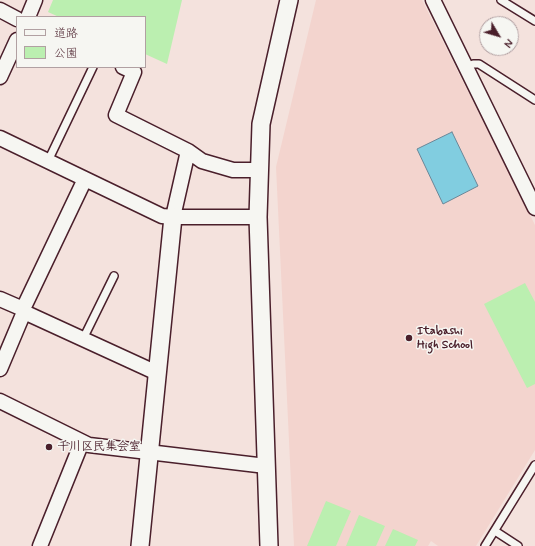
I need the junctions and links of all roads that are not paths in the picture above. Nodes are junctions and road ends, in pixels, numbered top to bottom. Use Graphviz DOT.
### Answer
graph roads {
  1 [pos="35,0"];
  2 [pos="289,0"];
  3 [pos="433,0"];
  4 [pos="501,0"];
  5 [pos="0,10"];
  6 [pos="28,16"];
  7 [pos="16,18"];
  8 [pos="535,21"];
  9 [pos="16,42"];
  10 [pos="93,68"];
  11 [pos="125,68"];
  12 [pos="466,68"];
  13 [pos="0,77"];
  14 [pos="535,100"];
  15 [pos="0,138"];
  16 [pos="188,151"];
  17 [pos="48,161"];
  18 [pos="260,170"];
  19 [pos="86,179"];
  20 [pos="535,208"];
  21 [pos="173,217"];
  22 [pos="258,217"];
  23 [pos="114,276"];
  24 [pos="0,299"];
  25 [pos="24,311"];
  26 [pos="83,339"];
  27 [pos="0,369"];
  28 [pos="157,373"];
  29 [pos="0,401"];
  30 [pos="82,442"];
  31 [pos="149,451"];
  32 [pos="535,465"];
  33 [pos="266,466"];
  34 [pos="495,531"];
  35 [pos="40,546"];
  36 [pos="140,546"];
  37 [pos="269,546"];
  38 [pos="485,546"];
  39 [pos="518,546"];
  1 -- 6 [label="street"];
  2 -- 18 [label="street"];
  3 -- 12 [label="street"];
  4 -- 8 [label="lane"];
  5 -- 7 [label="street"];
  9 -- 13 [label="street"];
  10 -- 17 [label="lane"];
  11 -- 16 [label="street"];
  12 -- 14 [label="lane"];
  12 -- 20 [label="street"];
  15 -- 17 [label="street"];
  16 -- 18 [label="street"];
  16 -- 21 [label="street"];
  17 -- 19 [label="street"];
  18 -- 22 [label="street"];
  19 -- 21 [label="street"];
  19 -- 25 [label="street"];
  21 -- 22 [label="street"];
  21 -- 28 [label="street"];
  22 -- 33 [label="street"];
  23 -- 26 [label="lane"];
  24 -- 25 [label="street"];
  25 -- 26 [label="street"];
  25 -- 27 [label="street"];
  26 -- 28 [label="street"];
  28 -- 31 [label="street"];
  29 -- 30 [label="street"];
  30 -- 31 [label="street"];
  30 -- 35 [label="street"];
  31 -- 33 [label="street"];
  31 -- 36 [label="street"];
  32 -- 34 [label="lane"];
  33 -- 37 [label="street"];
  34 -- 38 [label="lane"];
  34 -- 39 [label="lane"];
}
